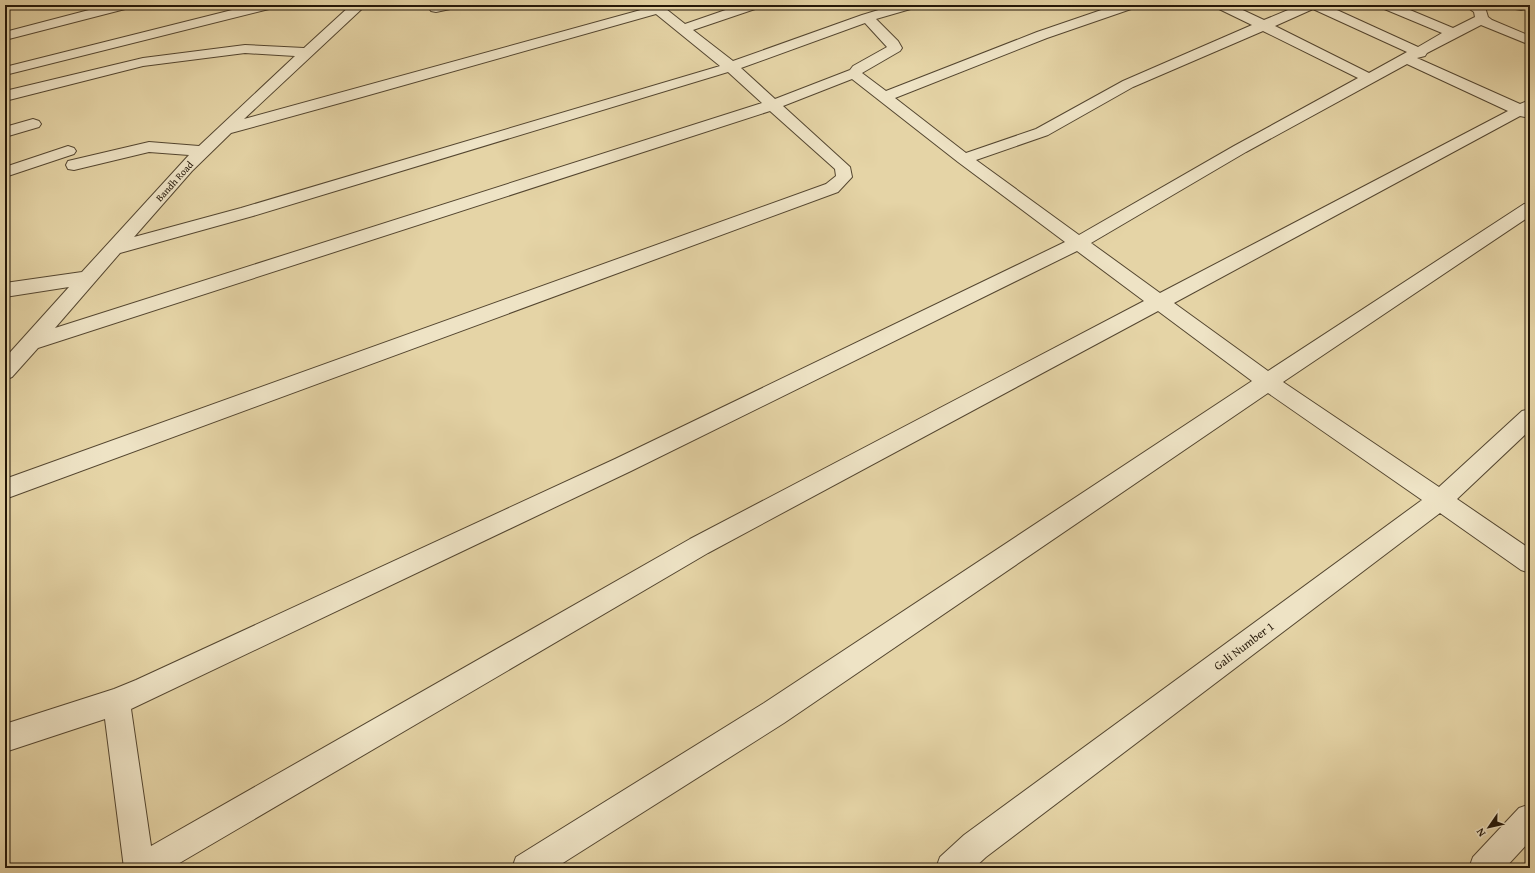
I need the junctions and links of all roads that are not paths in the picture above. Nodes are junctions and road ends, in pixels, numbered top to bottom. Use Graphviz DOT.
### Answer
graph roads {
  1 [pos="124,5"];
  2 [pos="268,5"];
  3 [pos="360,5"];
  4 [pos="450,5"];
  5 [pos="753,5"];
  6 [pos="909,5"];
  7 [pos="1129,5"];
  8 [pos="1222,5"];
  9 [pos="1311,5"];
  10 [pos="1315,5"];
  11 [pos="1387,5"];
  12 [pos="1472,5"];
  13 [pos="1515,5"];
  14 [pos="1526,5"];
  15 [pos="656,7"];
  16 [pos="436,8"];
  17 [pos="867,18"];
  18 [pos="1482,19"];
  19 [pos="1264,25"];
  20 [pos="683,29"];
  21 [pos="1453,34"];
  22 [pos="5,36"];
  23 [pos="135,39"];
  24 [pos="1530,41"];
  25 [pos="307,52"];
  26 [pos="1414,56"];
  27 [pos="143,62"];
  28 [pos="731,67"];
  29 [pos="5,70"];
  30 [pos="855,73"];
  31 [pos="1371,79"];
  32 [pos="5,96"];
  33 [pos="884,97"];
  34 [pos="772,105"];
  35 [pos="1527,110"];
  36 [pos="33,124"];
  37 [pos="225,129"];
  38 [pos="5,132"];
  39 [pos="202,152"];
  40 [pos="964,159"];
  41 [pos="5,172"];
  42 [pos="1530,208"];
  43 [pos="1078,243"];
  44 [pos="113,250"];
  45 [pos="88,278"];
  46 [pos="5,290"];
  47 [pos="1158,302"];
  48 [pos="31,343"];
  49 [pos="5,372"];
  50 [pos="1268,382"];
  51 [pos="1530,417"];
  52 [pos="5,489"];
  53 [pos="1440,500"];
  54 [pos="1530,562"];
  55 [pos="116,702"];
  56 [pos="5,738"];
  57 [pos="1530,819"];
  58 [pos="141,868"];
  59 [pos="527,868"];
  60 [pos="951,868"];
  61 [pos="1484,868"];
  1 -- 22 [label="street"];
  2 -- 23 [label="street"];
  3 -- 25 [label="street, Bandh Road"];
  4 -- 16 [label="street"];
  5 -- 20 [label="street"];
  6 -- 17 [label="street"];
  7 -- 33 [label="street"];
  8 -- 19 [label="street"];
  9 -- 19 [label="street"];
  10 -- 26 [label="street"];
  11 -- 21 [label="street"];
  12 -- 18 [label="street"];
  13 -- 14 [label="street"];
  15 -- 20 [label="street"];
  15 -- 37 [label="street"];
  17 -- 28 [label="street"];
  17 -- 30 [label="street"];
  18 -- 21 [label="street"];
  18 -- 24 [label="street"];
  19 -- 31 [label="street"];
  19 -- 40 [label="street"];
  20 -- 28 [label="street"];
  21 -- 26 [label="street"];
  23 -- 27 [label="street"];
  23 -- 29 [label="street"];
  25 -- 27 [label="street"];
  25 -- 37 [label="street, Bandh Road"];
  26 -- 31 [label="street"];
  26 -- 35 [label="street"];
  27 -- 32 [label="street"];
  28 -- 34 [label="street"];
  28 -- 44 [label="street"];
  30 -- 33 [label="street"];
  30 -- 34 [label="street"];
  31 -- 43 [label="street"];
  33 -- 40 [label="street"];
  34 -- 48 [label="street"];
  34 -- 52 [label="street"];
  35 -- 47 [label="street"];
  36 -- 38 [label="street"];
  37 -- 39 [label="street, Bandh Road"];
  39 -- 41 [label="street"];
  39 -- 44 [label="street, Bandh Road"];
  40 -- 43 [label="street"];
  42 -- 50 [label="street"];
  43 -- 47 [label="street"];
  43 -- 55 [label="street"];
  44 -- 45 [label="street, Bandh Road"];
  45 -- 46 [label="street"];
  45 -- 48 [label="street, Bandh Road"];
  47 -- 50 [label="street"];
  47 -- 58 [label="street"];
  48 -- 49 [label="street, Bandh Road"];
  50 -- 53 [label="street"];
  50 -- 59 [label="street"];
  51 -- 53 [label="street, Gali Number 1"];
  53 -- 54 [label="street"];
  53 -- 60 [label="street, Gali Number 1"];
  55 -- 56 [label="street"];
  55 -- 58 [label="street"];
  57 -- 61 [label="street"];
}
